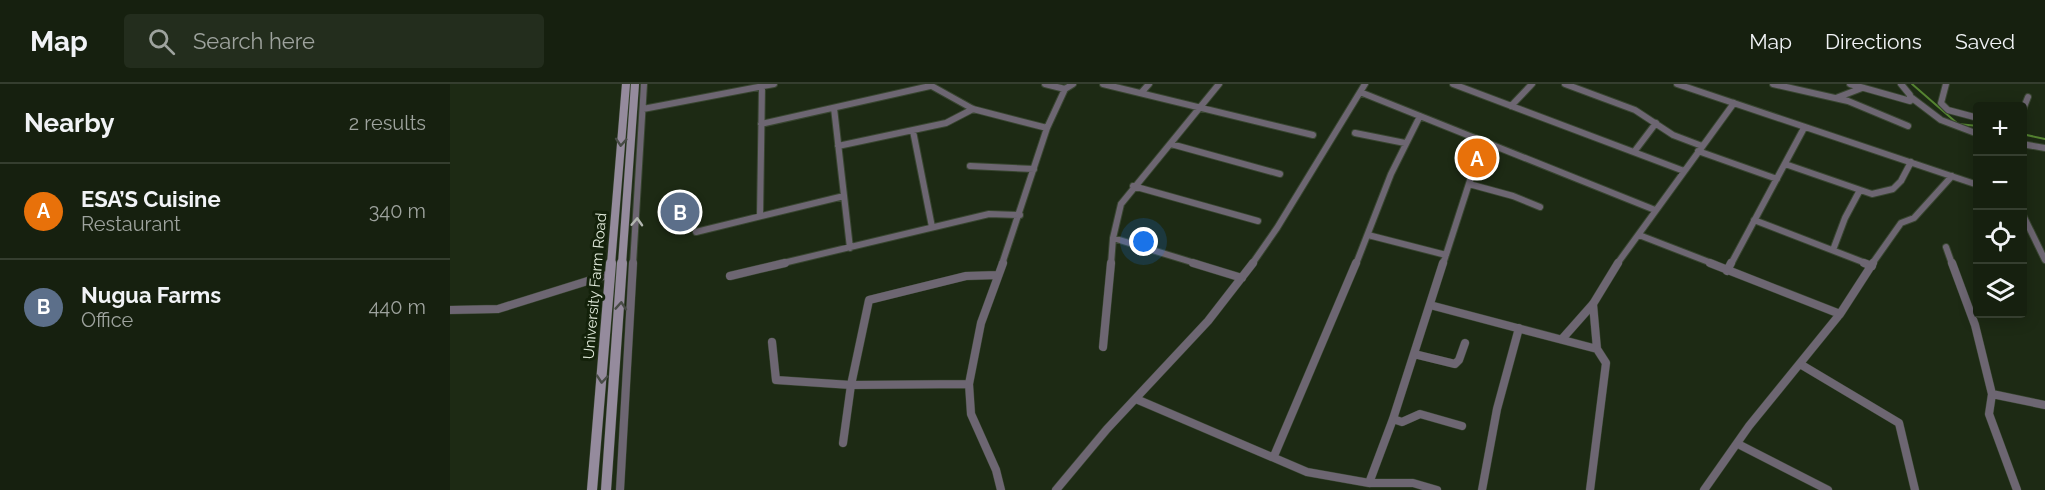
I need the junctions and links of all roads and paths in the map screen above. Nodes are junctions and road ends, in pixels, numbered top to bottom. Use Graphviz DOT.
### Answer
graph roads {
  1 [pos="626,84"];
  2 [pos="635,84"];
  3 [pos="644,84"];
  4 [pos="774,84"];
  5 [pos="1046,84"];
  6 [pos="1073,84"];
  7 [pos="1103,84"];
  8 [pos="1149,84"];
  9 [pos="1219,84"];
  10 [pos="1365,84"];
  11 [pos="1453,84"];
  12 [pos="1532,84"];
  13 [pos="1565,84"];
  14 [pos="1677,84"];
  15 [pos="1773,84"];
  16 [pos="1850,84"];
  17 [pos="1901,84"];
  18 [pos="1946,84"];
  19 [pos="929,85"];
  20 [pos="762,86"];
  21 [pos="1862,87"];
  22 [pos="1065,89"];
  23 [pos="1360,92"];
  24 [pos="1141,93"];
  25 [pos="2028,97"];
  26 [pos="1836,98"];
  27 [pos="1911,98"];
  28 [pos="2026,102"];
  29 [pos="1734,103"];
  30 [pos="1511,106"];
  31 [pos="1199,107"];
  32 [pos="834,108"];
  33 [pos="643,109"];
  34 [pos="973,109"];
  35 [pos="1420,116"];
  36 [pos="1973,117"];
  37 [pos="1656,123"];
  38 [pos="761,124"];
  39 [pos="1908,126"];
  40 [pos="1047,128"];
  41 [pos="1804,128"];
  42 [pos="913,131"];
  43 [pos="1973,132"];
  44 [pos="1355,133"];
  45 [pos="1313,135"];
  46 [pos="1487,142"];
  47 [pos="1405,143"];
  48 [pos="1172,144"];
  49 [pos="2027,145"];
  50 [pos="838,146"];
  51 [pos="2045,148"];
  52 [pos="1700,149"];
  53 [pos="1634,152"];
  54 [pos="1911,162"];
  55 [pos="1785,164"];
  56 [pos="970,166"];
  57 [pos="1034,169"];
  58 [pos="1684,171"];
  59 [pos="1280,174"];
  60 [pos="1952,176"];
  61 [pos="1777,179"];
  62 [pos="1469,184"];
  63 [pos="1973,184"];
  64 [pos="1133,186"];
  65 [pos="1860,190"];
  66 [pos="844,196"];
  67 [pos="1540,207"];
  68 [pos="1655,210"];
  69 [pos="1020,215"];
  70 [pos="760,216"];
  71 [pos="1754,220"];
  72 [pos="1258,221"];
  73 [pos="2027,223"];
  74 [pos="932,227"];
  75 [pos="696,232"];
  76 [pos="1368,235"];
  77 [pos="1639,235"];
  78 [pos="1113,238"];
  79 [pos="1946,247"];
  80 [pos="850,248"];
  81 [pos="1833,250"];
  82 [pos="1446,255"];
  83 [pos="2045,260"];
  84 [pos="1872,266"];
  85 [pos="1727,271"];
  86 [pos="610,274"];
  87 [pos="998,275"];
  88 [pos="730,276"];
  89 [pos="1242,278"];
  90 [pos="1593,304"];
  91 [pos="1430,305"];
  92 [pos="450,310"];
  93 [pos="1840,314"];
  94 [pos="1519,328"];
  95 [pos="1562,339"];
  96 [pos="772,342"];
  97 [pos="1465,343"];
  98 [pos="1103,347"];
  99 [pos="1597,349"];
  100 [pos="1414,354"];
  101 [pos="1800,364"];
  102 [pos="969,384"];
  103 [pos="851,385"];
  104 [pos="1992,394"];
  105 [pos="1136,399"];
  106 [pos="2045,405"];
  107 [pos="1393,419"];
  108 [pos="1462,426"];
  109 [pos="843,444"];
  110 [pos="1738,444"];
  111 [pos="1274,456"];
  112 [pos="1370,483"];
  113 [pos="592,490"];
  114 [pos="606,490"];
  115 [pos="620,490"];
  116 [pos="1001,490"];
  117 [pos="1056,490"];
  118 [pos="1437,490"];
  119 [pos="1482,490"];
  120 [pos="1590,490"];
  121 [pos="1704,490"];
  122 [pos="1828,490"];
  123 [pos="1915,490"];
  124 [pos="2017,490"];
  1 -- 86 [label="street, University Farm Road, one-way"];
  114 -- 2 [label="street, University Farm Road, one-way"];
  3 -- 33 [label="street"];
  4 -- 20 [label="street"];
  5 -- 22 [label="street"];
  6 -- 22 [label="street"];
  7 -- 24 [label="street"];
  8 -- 24 [label="street"];
  9 -- 31 [label="street"];
  10 -- 23 [label="street"];
  11 -- 30 [label="street"];
  12 -- 30 [label="street"];
  13 -- 37 [label="street"];
  14 -- 29 [label="street"];
  15 -- 26 [label="street"];
  16 -- 21 [label="street"];
  17 -- 27 [label="street"];
  18 -- 36 [label="street"];
  19 -- 32 [label="street"];
  19 -- 34 [label="street"];
  20 -- 33 [label="street"];
  20 -- 38 [label="street"];
  21 -- 26 [label="street"];
  21 -- 27 [label="street"];
  22 -- 40 [label="street"];
  23 -- 35 [label="street"];
  23 -- 89 [label="street"];
  24 -- 31 [label="street"];
  25 -- 28 [label="street"];
  26 -- 39 [label="street"];
  27 -- 43 [label="street"];
  29 -- 41 [label="street"];
  29 -- 52 [label="street"];
  30 -- 53 [label="street"];
  31 -- 45 [label="street"];
  31 -- 48 [label="street"];
  32 -- 38 [label="street"];
  32 -- 50 [label="street"];
  115 -- 33 [label="street, one-way"];
  34 -- 40 [label="street"];
  34 -- 42 [label="street"];
  35 -- 46 [label="street"];
  35 -- 47 [label="street"];
  37 -- 52 [label="street"];
  37 -- 53 [label="street"];
  38 -- 70 [label="street"];
  40 -- 57 [label="street"];
  41 -- 54 [label="street"];
  41 -- 55 [label="street"];
  42 -- 50 [label="street"];
  42 -- 74 [label="street"];
  44 -- 47 [label="street"];
  46 -- 62 [label="street"];
  46 -- 68 [label="street"];
  47 -- 76 [label="street"];
  48 -- 59 [label="street"];
  48 -- 64 [label="street"];
  49 -- 51 [label="street"];
  50 -- 66 [label="street"];
  52 -- 58 [label="street"];
  52 -- 61 [label="street"];
  53 -- 58 [label="street"];
  54 -- 60 [label="street"];
  54 -- 65 [label="street"];
  55 -- 61 [label="street"];
  55 -- 65 [label="street"];
  56 -- 57 [label="street"];
  57 -- 69 [label="street"];
  58 -- 68 [label="street"];
  60 -- 63 [label="street"];
  60 -- 84 [label="street"];
  61 -- 71 [label="street"];
  62 -- 67 [label="street"];
  62 -- 82 [label="street"];
  64 -- 72 [label="street"];
  64 -- 78 [label="street"];
  65 -- 81 [label="street"];
  66 -- 70 [label="street"];
  66 -- 80 [label="street"];
  68 -- 77 [label="street"];
  69 -- 74 [label="street"];
  69 -- 87 [label="street"];
  70 -- 75 [label="street"];
  71 -- 81 [label="street"];
  71 -- 85 [label="street"];
  73 -- 83 [label="street"];
  74 -- 80 [label="street"];
  76 -- 82 [label="street"];
  76 -- 111 [label="street"];
  77 -- 85 [label="street"];
  77 -- 90 [label="street"];
  78 -- 89 [label="street"];
  78 -- 98 [label="street"];
  79 -- 104 [label="street"];
  80 -- 88 [label="street"];
  81 -- 84 [label="street"];
  82 -- 91 [label="street"];
  84 -- 93 [label="street"];
  85 -- 93 [label="street"];
  86 -- 92 [label="street"];
  86 -- 113 [label="street, University Farm Road, one-way"];
  87 -- 102 [label="street"];
  87 -- 103 [label="street"];
  89 -- 105 [label="street"];
  90 -- 95 [label="street"];
  90 -- 99 [label="street"];
  91 -- 94 [label="street"];
  91 -- 100 [label="street"];
  93 -- 101 [label="street"];
  94 -- 95 [label="street"];
  94 -- 119 [label="street"];
  95 -- 99 [label="street"];
  96 -- 103 [label="street"];
  97 -- 100 [label="street"];
  99 -- 120 [label="street"];
  100 -- 107 [label="street"];
  101 -- 110 [label="street"];
  101 -- 123 [label="street"];
  102 -- 103 [label="street"];
  102 -- 116 [label="street"];
  103 -- 109 [label="street"];
  104 -- 106 [label="street"];
  104 -- 124 [label="street"];
  105 -- 111 [label="street"];
  105 -- 117 [label="street"];
  107 -- 108 [label="street"];
  107 -- 112 [label="street"];
  110 -- 121 [label="street"];
  110 -- 122 [label="street"];
  111 -- 112 [label="street"];
  112 -- 118 [label="street"];
}
